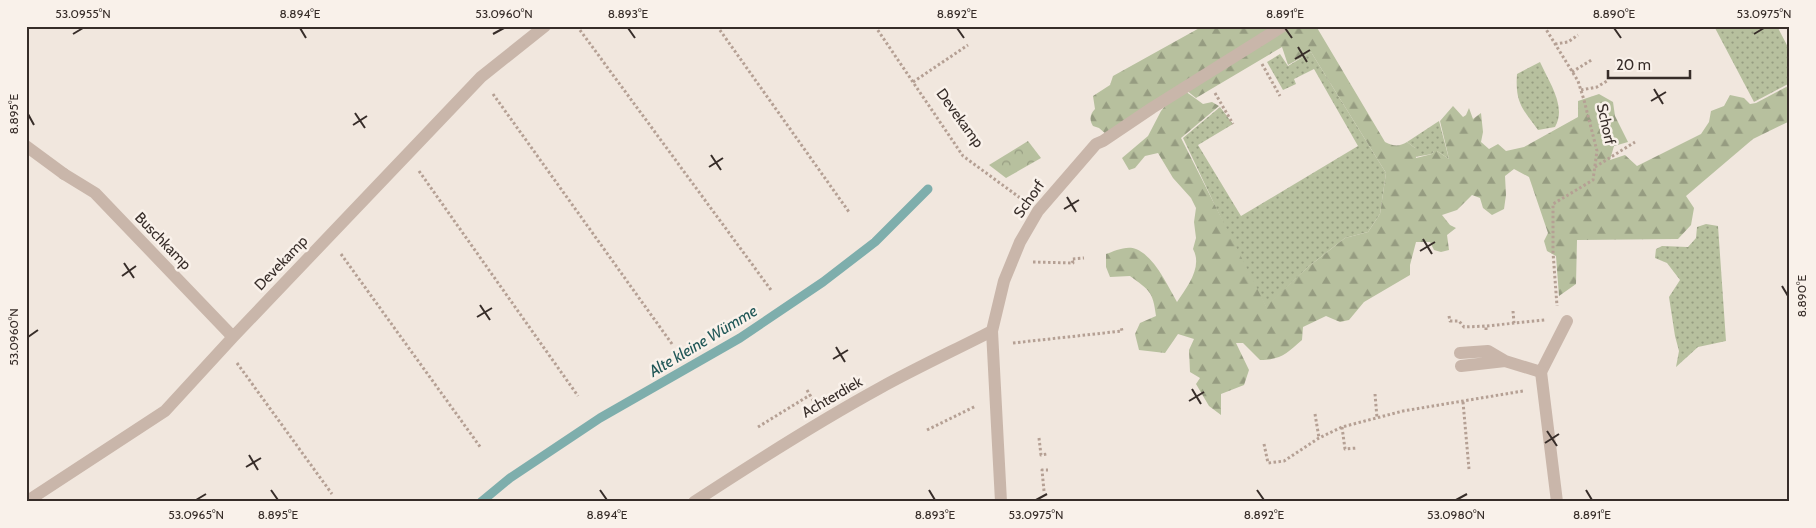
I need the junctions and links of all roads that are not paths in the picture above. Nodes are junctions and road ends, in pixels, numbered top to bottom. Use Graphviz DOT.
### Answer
graph roads {
  1 [pos="545,26"];
  2 [pos="1283,26"];
  3 [pos="26,146"];
  4 [pos="1562,320"];
  5 [pos="992,331"];
  6 [pos="229,341"];
  7 [pos="1504,361"];
  8 [pos="1541,372"];
  9 [pos="26,502"];
  10 [pos="694,502"];
  11 [pos="1001,502"];
  12 [pos="1557,502"];
  1 -- 6 [label="street, Devekamp"];
  2 -- 5 [label="street, Schorf"];
  3 -- 6 [label="street, Buschkamp"];
  4 -- 8 [label="street"];
  5 -- 10 [label="street, Achterdiek"];
  5 -- 11 [label="street, Schorf"];
  6 -- 9 [label="street, Devekamp"];
  7 -- 7 [label="street"];
  7 -- 8 [label="street"];
  8 -- 12 [label="street"];
}
